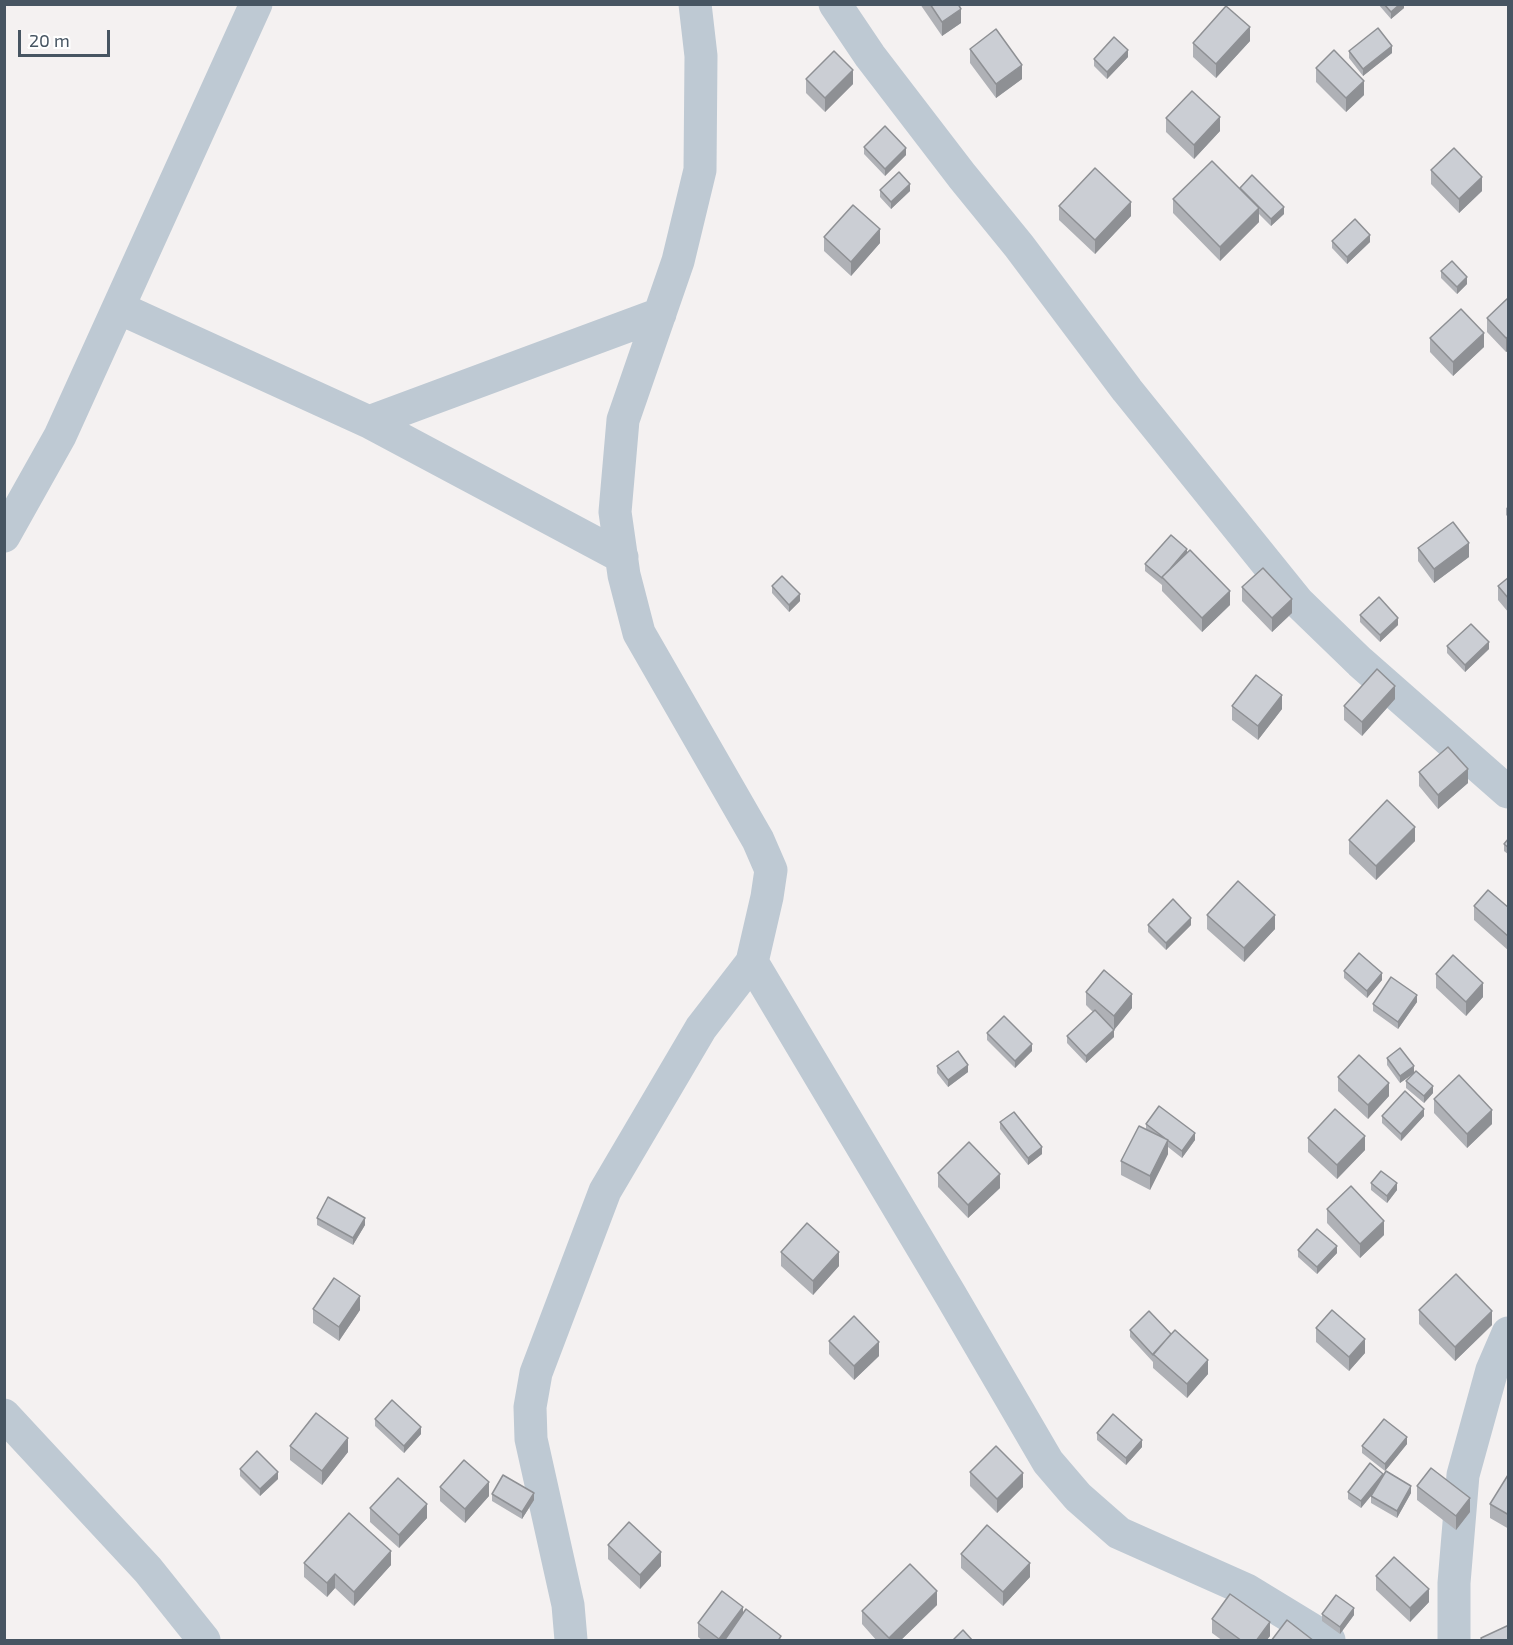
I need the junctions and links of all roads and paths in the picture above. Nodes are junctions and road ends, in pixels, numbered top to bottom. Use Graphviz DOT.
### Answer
graph roads {
  1 [pos="256,4"];
  2 [pos="695,4"];
  3 [pos="835,4"];
  4 [pos="119,308"];
  5 [pos="660,314"];
  6 [pos="369,422"];
  7 [pos="4,536"];
  8 [pos="622,557"];
  9 [pos="1509,792"];
  10 [pos="752,962"];
  11 [pos="1509,1333"];
  12 [pos="4,1415"];
  13 [pos="204,1641"];
  14 [pos="571,1641"];
  15 [pos="1329,1641"];
  16 [pos="1454,1641"];
  1 -- 4 [label="street"];
  2 -- 5 [label="street"];
  3 -- 9 [label="street"];
  4 -- 6 [label="street"];
  4 -- 7 [label="street"];
  5 -- 6 [label="street"];
  5 -- 8 [label="street"];
  6 -- 8 [label="street"];
  8 -- 10 [label="street"];
  10 -- 14 [label="street"];
  10 -- 15 [label="street"];
  11 -- 16 [label="street"];
  12 -- 13 [label="street"];
}
